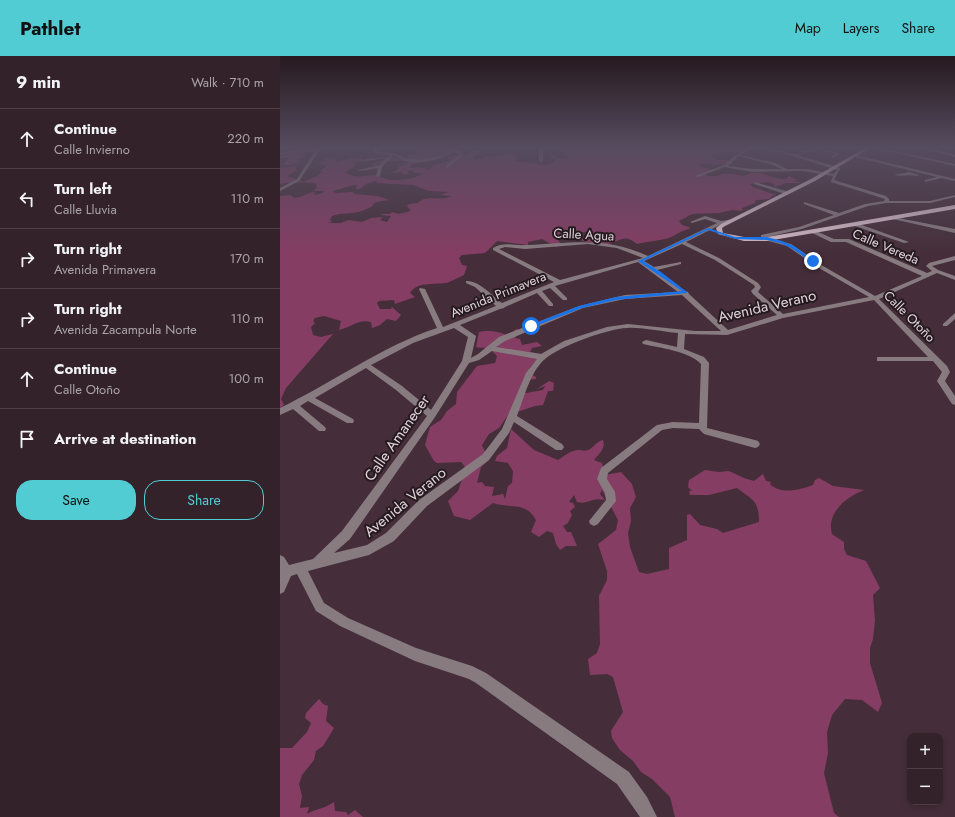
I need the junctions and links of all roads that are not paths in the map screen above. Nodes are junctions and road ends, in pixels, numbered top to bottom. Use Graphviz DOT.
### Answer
graph roads {
  1 [pos="292,184"];
  2 [pos="757,184"];
  3 [pos="805,184"];
  4 [pos="838,184"];
  5 [pos="280,190"];
  6 [pos="787,193"];
  7 [pos="955,196"];
  8 [pos="806,202"];
  9 [pos="886,202"];
  10 [pos="955,207"];
  11 [pos="837,214"];
  12 [pos="895,218"];
  13 [pos="733,220"];
  14 [pos="692,222"];
  15 [pos="955,222"];
  16 [pos="721,223"];
  17 [pos="857,225"];
  18 [pos="708,229"];
  19 [pos="946,230"];
  20 [pos="955,231"];
  21 [pos="814,232"];
  22 [pos="721,234"];
  23 [pos="764,239"];
  24 [pos="682,242"];
  25 [pos="906,242"];
  26 [pos="648,258"];
  27 [pos="955,258"];
  28 [pos="640,261"];
  29 [pos="678,263"];
  30 [pos="653,269"];
  31 [pos="936,271"];
  32 [pos="928,276"];
  33 [pos="955,278"];
  34 [pos="468,282"];
  35 [pos="559,282"];
  36 [pos="551,285"];
  37 [pos="422,289"];
  38 [pos="538,291"];
  39 [pos="686,292"];
  40 [pos="875,298"];
  41 [pos="565,300"];
  42 [pos="551,305"];
  43 [pos="502,307"];
  44 [pos="955,314"];
  45 [pos="782,316"];
  46 [pos="455,325"];
  47 [pos="945,326"];
  48 [pos="441,329"];
  49 [pos="682,332"];
  50 [pos="727,333"];
  51 [pos="646,342"];
  52 [pos="489,348"];
  53 [pos="680,350"];
  54 [pos="542,357"];
  55 [pos="880,359"];
  56 [pos="936,359"];
  57 [pos="466,361"];
  58 [pos="366,365"];
  59 [pos="309,398"];
  60 [pos="955,402"];
  61 [pos="293,406"];
  62 [pos="280,412"];
  63 [pos="432,415"];
  64 [pos="512,417"];
  65 [pos="350,421"];
  66 [pos="702,426"];
  67 [pos="322,428"];
  68 [pos="755,444"];
  69 [pos="559,447"];
  70 [pos="594,521"];
  71 [pos="317,562"];
  72 [pos="289,566"];
  73 [pos="280,588"];
  74 [pos="649,817"];
  1 -- 5 [label="street"];
  2 -- 6 [label="street"];
  3 -- 6 [label="main road"];
  4 -- 9 [label="street"];
  6 -- 13 [label="main road"];
  7 -- 9 [label="street"];
  8 -- 11 [label="street"];
  9 -- 11 [label="street"];
  10 -- 12 [label="main road"];
  11 -- 23 [label="street"];
  12 -- 17 [label="main road"];
  12 -- 19 [label="street"];
  13 -- 16 [label="street, Avenida Primavera"];
  13 -- 22 [label="main road"];
  14 -- 16 [label="street"];
  15 -- 19 [label="street"];
  16 -- 18 [label="street, Avenida Primavera"];
  17 -- 21 [label="main road"];
  17 -- 25 [label="street, Calle Vereda"];
  18 -- 22 [label="street"];
  18 -- 24 [label="street, Avenida Primavera"];
  19 -- 20 [label="street"];
  21 -- 23 [label="main road"];
  21 -- 32 [label="street, Calle Vereda"];
  22 -- 23 [label="main road"];
  23 -- 40 [label="street, Calle Otoño"];
  24 -- 26 [label="street, Avenida Primavera"];
  24 -- 45 [label="street"];
  26 -- 28 [label="street, Avenida Primavera"];
  26 -- 35 [label="street, Calle Agua"];
  27 -- 31 [label="street"];
  28 -- 30 [label="street"];
  28 -- 35 [label="street, Avenida Primavera"];
  29 -- 30 [label="street"];
  30 -- 39 [label="street"];
  31 -- 32 [label="street, Avenida Verano"];
  31 -- 33 [label="street"];
  32 -- 40 [label="street, Avenida Verano"];
  34 -- 43 [label="street"];
  35 -- 36 [label="street, Avenida Primavera"];
  36 -- 38 [label="street, Avenida Primavera"];
  36 -- 41 [label="street"];
  37 -- 48 [label="street"];
  38 -- 42 [label="street"];
  38 -- 43 [label="street, Avenida Primavera"];
  39 -- 50 [label="street"];
  39 -- 52 [label="street"];
  40 -- 45 [label="street, Avenida Verano"];
  40 -- 56 [label="street, Calle Otoño"];
  43 -- 46 [label="street, Avenida Primavera"];
  44 -- 47 [label="street"];
  45 -- 50 [label="street, Avenida Verano"];
  46 -- 48 [label="street, Avenida Primavera"];
  46 -- 57 [label="street, Calle Amanecer"];
  48 -- 58 [label="street, Avenida Primavera"];
  49 -- 50 [label="street, Avenida Verano"];
  49 -- 53 [label="street"];
  49 -- 54 [label="street, Avenida Verano"];
  51 -- 53 [label="street"];
  52 -- 54 [label="street"];
  52 -- 57 [label="street"];
  53 -- 66 [label="street"];
  54 -- 64 [label="street, Avenida Verano"];
  55 -- 56 [label="street"];
  56 -- 60 [label="street, Calle Otoño"];
  57 -- 63 [label="street, Calle Amanecer"];
  58 -- 59 [label="street, Avenida Primavera"];
  58 -- 63 [label="street"];
  59 -- 61 [label="street, Avenida Primavera"];
  59 -- 65 [label="street"];
  61 -- 62 [label="street, Avenida Primavera"];
  61 -- 67 [label="street"];
  63 -- 71 [label="street, Calle Amanecer"];
  64 -- 69 [label="street"];
  64 -- 71 [label="street, Avenida Verano"];
  66 -- 68 [label="street"];
  66 -- 70 [label="street"];
  71 -- 72 [label="street, Avenida Verano"];
  72 -- 73 [label="street"];
  72 -- 74 [label="street"];
}
